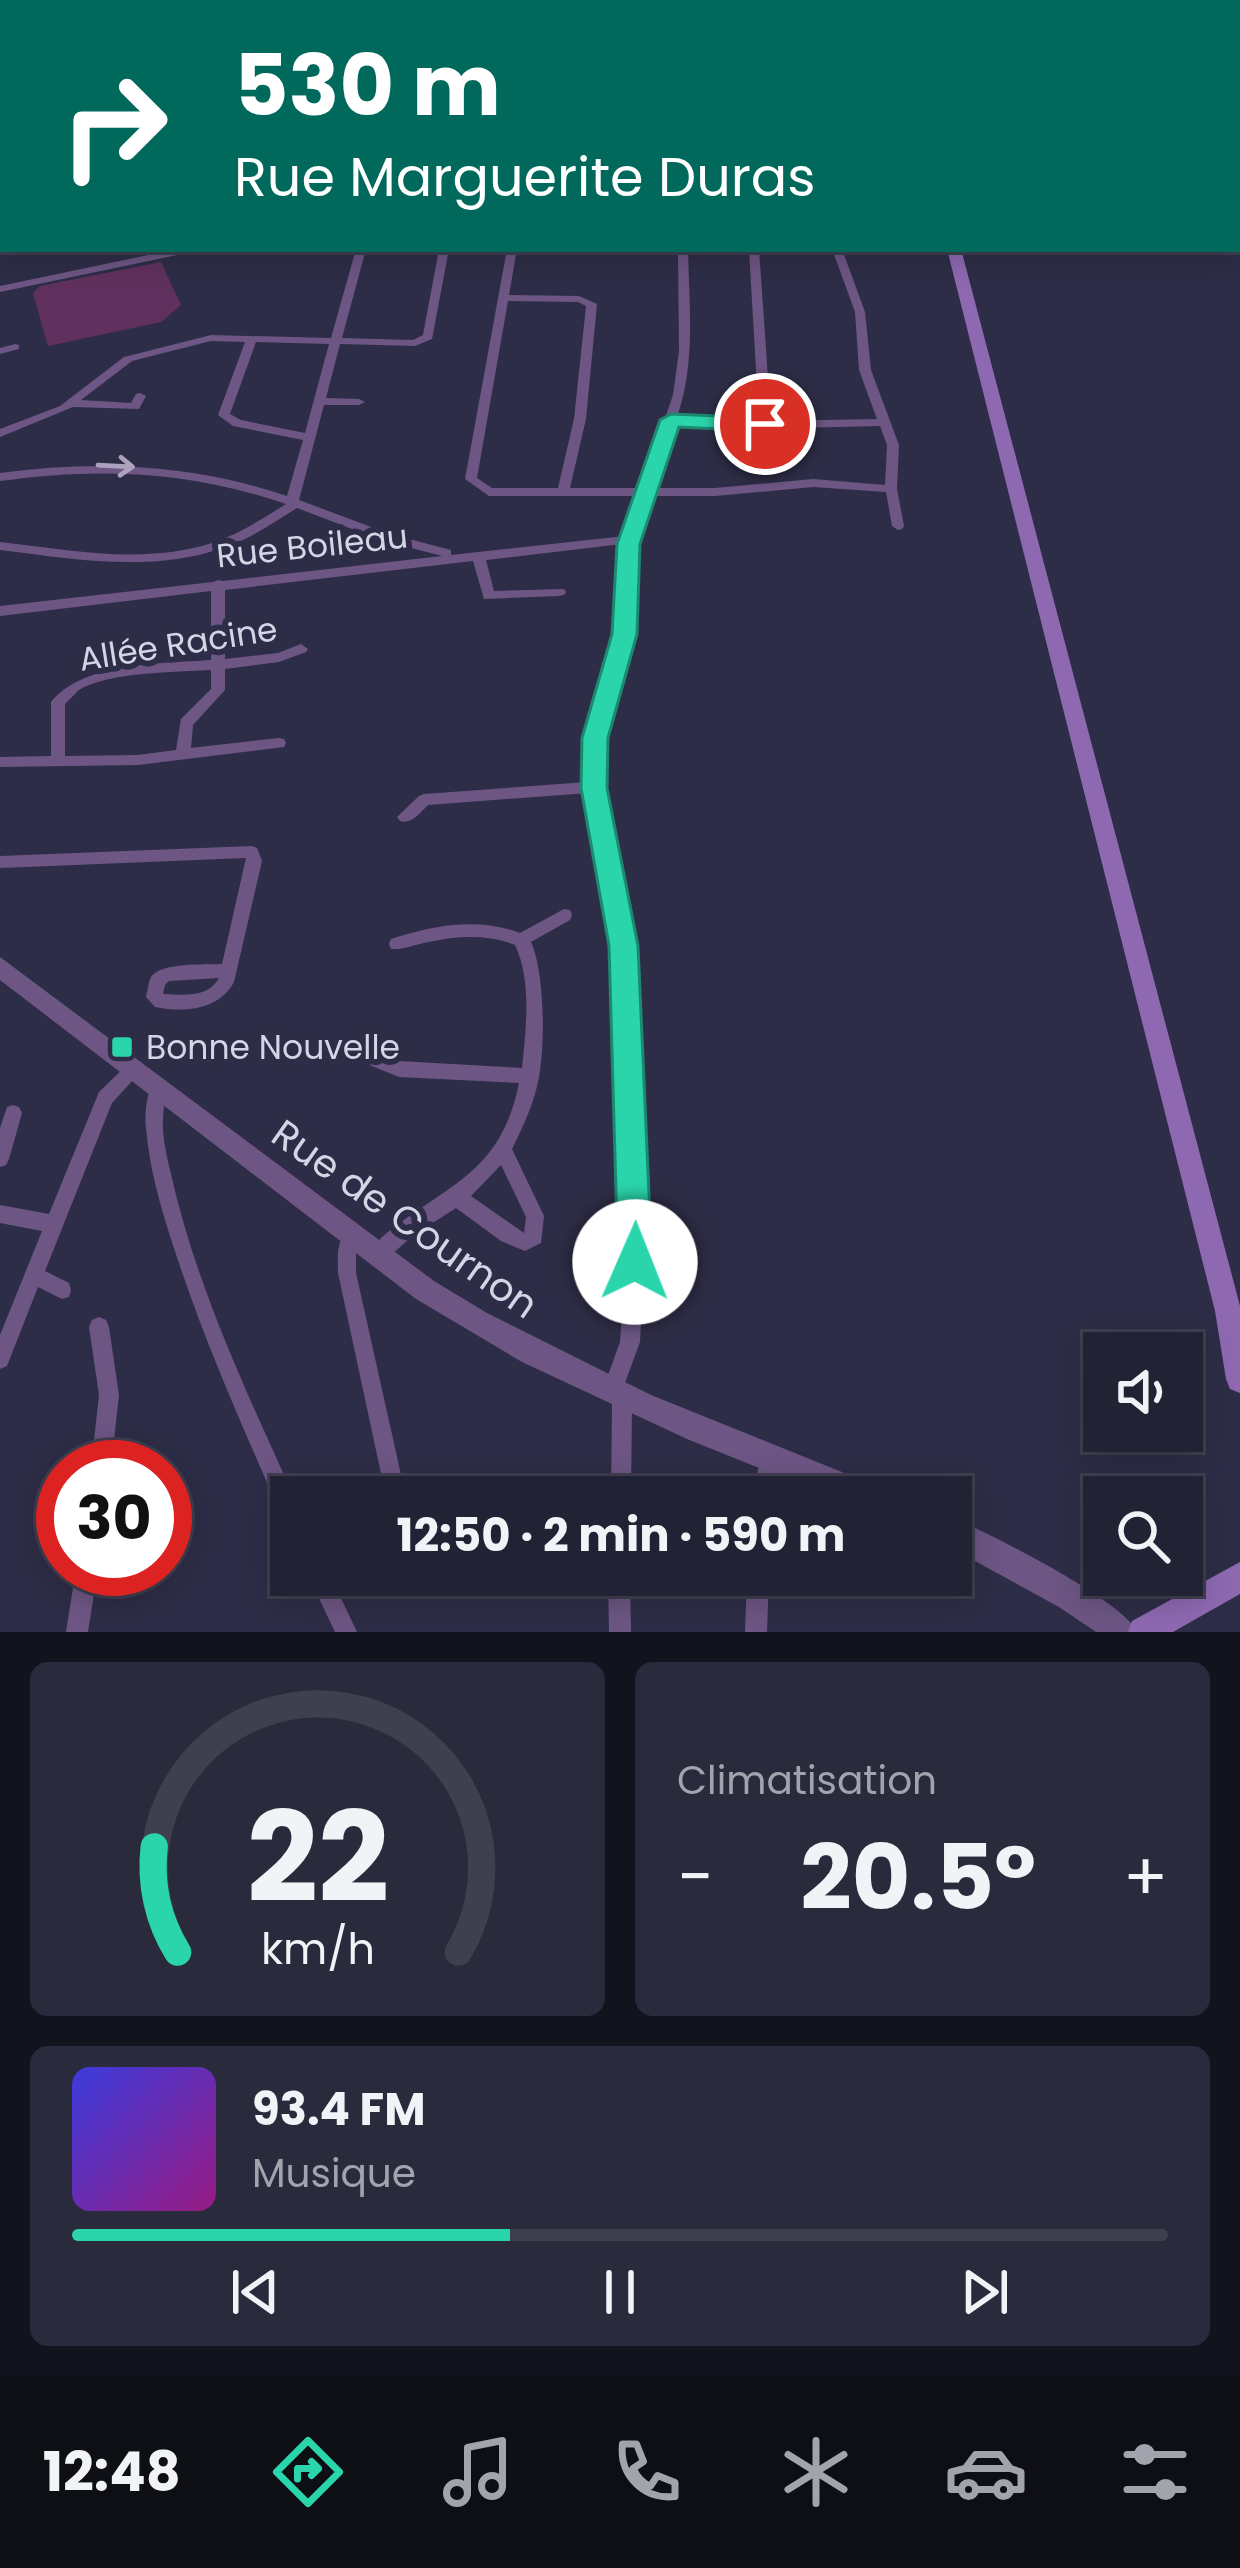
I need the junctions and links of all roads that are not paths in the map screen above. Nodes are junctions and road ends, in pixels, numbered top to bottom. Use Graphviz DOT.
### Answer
graph roads {
  1 [pos="178,252"];
  2 [pos="360,252"];
  3 [pos="443,252"];
  4 [pos="512,252"];
  5 [pos="683,252"];
  6 [pos="754,252"];
  7 [pos="838,252"];
  8 [pos="955,252"];
  9 [pos="0,289"];
  10 [pos="504,298"];
  11 [pos="251,339"];
  12 [pos="336,342"];
  13 [pos="15,347"];
  14 [pos="0,351"];
  15 [pos="140,396"];
  16 [pos="320,400"];
  17 [pos="359,402"];
  18 [pos="71,403"];
  19 [pos="671,420"];
  20 [pos="885,422"];
  21 [pos="765,424"];
  22 [pos="0,433"];
  23 [pos="310,438"];
  24 [pos="0,477"];
  25 [pos="891,488"];
  26 [pos="648,491"];
  27 [pos="563,492"];
  28 [pos="294,502"];
  29 [pos="898,526"];
  30 [pos="374,538"];
  31 [pos="631,539"];
  32 [pos="0,546"];
  33 [pos="409,555"];
  34 [pos="478,556"];
  35 [pos="376,567"];
  36 [pos="218,584"];
  37 [pos="559,592"];
  38 [pos="0,610"];
  39 [pos="301,649"];
  40 [pos="218,661"];
  41 [pos="279,743"];
  42 [pos="183,754"];
  43 [pos="58,761"];
  44 [pos="0,762"];
  45 [pos="594,788"];
  46 [pos="405,817"];
  47 [pos="0,862"];
  48 [pos="564,915"];
  49 [pos="521,940"];
  50 [pos="397,944"];
  51 [pos="0,967"];
  52 [pos="229,970"];
  53 [pos="368,1057"];
  54 [pos="134,1069"];
  55 [pos="531,1076"];
  56 [pos="158,1088"];
  57 [pos="13,1113"];
  58 [pos="503,1150"];
  59 [pos="0,1159"];
  60 [pos="456,1198"];
  61 [pos="0,1214"];
  62 [pos="54,1224"];
  63 [pos="354,1237"];
  64 [pos="377,1253"];
  65 [pos="34,1275"];
  66 [pos="62,1290"];
  67 [pos="1234,1322"];
  68 [pos="99,1327"];
  69 [pos="0,1359"];
  70 [pos="1240,1379"];
  71 [pos="616,1398"];
  72 [pos="103,1440"];
  73 [pos="769,1459"];
  74 [pos="275,1476"];
  75 [pos="391,1476"];
  76 [pos="620,1476"];
  77 [pos="766,1476"];
  78 [pos="814,1476"];
  79 [pos="972,1544"];
  80 [pos="1240,1577"];
  81 [pos="83,1596"];
  82 [pos="329,1596"];
  83 [pos="619,1596"];
  84 [pos="757,1596"];
  85 [pos="1182,1622"];
  86 [pos="1110,1623"];
  87 [pos="77,1632"];
  88 [pos="346,1632"];
  89 [pos="620,1632"];
  90 [pos="756,1632"];
  91 [pos="1143,1632"];
  1 -- 9 [label="street"];
  2 -- 12 [label="street"];
  3 -- 12 [label="street"];
  4 -- 10 [label="street"];
  5 -- 19 [label="street"];
  6 -- 21 [label="street"];
  7 -- 20 [label="street"];
  8 -- 67 [label="main road"];
  10 -- 27 [label="street"];
  10 -- 27 [label="street"];
  11 -- 12 [label="street"];
  11 -- 18 [label="street"];
  11 -- 23 [label="street"];
  12 -- 16 [label="street"];
  13 -- 14 [label="street"];
  15 -- 18 [label="street"];
  16 -- 17 [label="street"];
  16 -- 23 [label="street"];
  18 -- 22 [label="street"];
  19 -- 21 [label="street"];
  19 -- 26 [label="street"];
  20 -- 21 [label="street"];
  20 -- 25 [label="street"];
  23 -- 28 [label="street"];
  24 -- 28 [label="street, one-way"];
  25 -- 26 [label="street"];
  25 -- 29 [label="street"];
  26 -- 27 [label="street"];
  26 -- 31 [label="street"];
  28 -- 30 [label="street"];
  28 -- 32 [label="street"];
  30 -- 33 [label="street"];
  30 -- 35 [label="street"];
  31 -- 34 [label="street, Rue Boileau"];
  31 -- 45 [label="street"];
  33 -- 34 [label="street, Rue Boileau"];
  33 -- 35 [label="street, Rue Boileau"];
  34 -- 37 [label="street"];
  35 -- 36 [label="street, Rue Boileau"];
  36 -- 38 [label="street, Rue Boileau"];
  36 -- 40 [label="street"];
  39 -- 40 [label="street, Allée Racine"];
  40 -- 42 [label="street"];
  40 -- 43 [label="street, Allée Racine"];
  41 -- 42 [label="street"];
  42 -- 43 [label="street"];
  43 -- 44 [label="street"];
  45 -- 46 [label="street"];
  45 -- 71 [label="street"];
  47 -- 52 [label="street"];
  48 -- 49 [label="street"];
  49 -- 50 [label="street"];
  49 -- 55 [label="street"];
  51 -- 54 [label="street, Rue de Cournon"];
  53 -- 55 [label="street"];
  54 -- 56 [label="street, Rue de Cournon"];
  54 -- 62 [label="street"];
  55 -- 58 [label="street"];
  56 -- 63 [label="street, Rue de Cournon"];
  56 -- 74 [label="street"];
  57 -- 59 [label="street"];
  58 -- 60 [label="street"];
  58 -- 60 [label="street"];
  60 -- 64 [label="street"];
  61 -- 62 [label="street"];
  62 -- 65 [label="street"];
  63 -- 64 [label="street, Rue de Cournon"];
  63 -- 75 [label="street"];
  64 -- 71 [label="street, Rue de Cournon"];
  65 -- 66 [label="street"];
  65 -- 69 [label="street"];
  67 -- 70 [label="main road"];
  68 -- 72 [label="street"];
  71 -- 73 [label="street, Rue de Cournon"];
  71 -- 76 [label="street"];
  73 -- 77 [label="street"];
  73 -- 78 [label="street, Rue de Cournon"];
  79 -- 86 [label="street"];
  80 -- 85 [label="main road"];
  81 -- 87 [label="street"];
  82 -- 88 [label="street"];
  83 -- 89 [label="street"];
  84 -- 90 [label="street"];
  85 -- 91 [label="main road"];
}
